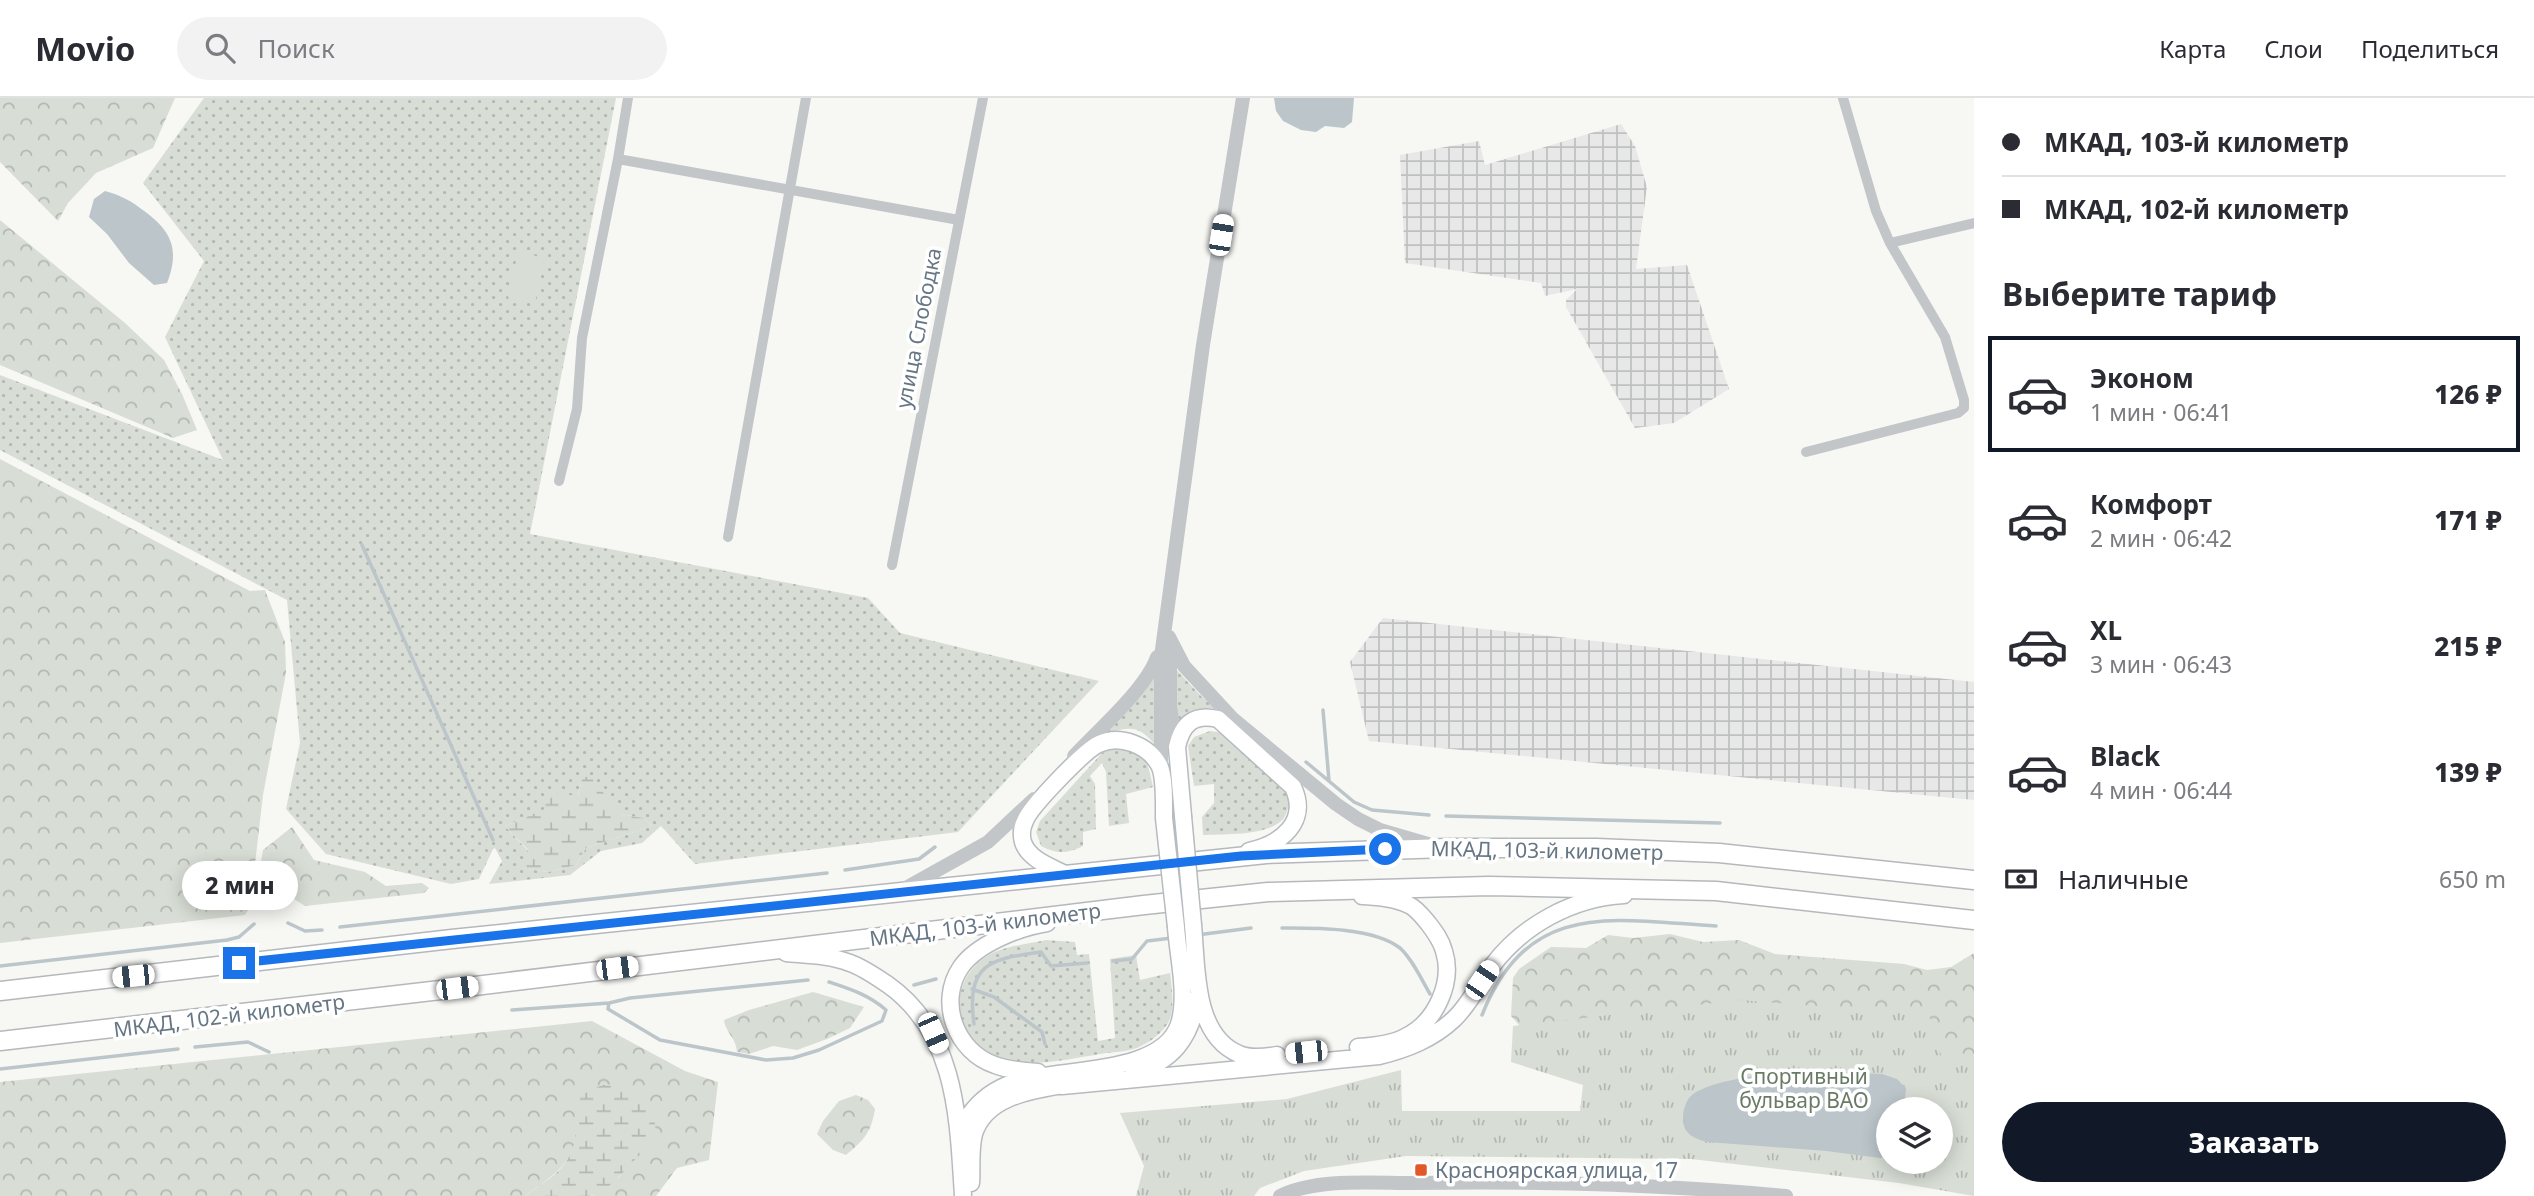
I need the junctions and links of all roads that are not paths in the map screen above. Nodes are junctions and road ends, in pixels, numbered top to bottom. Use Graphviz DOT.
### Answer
graph roads {
  1 [pos="628,98"];
  2 [pos="806,98"];
  3 [pos="983,98"];
  4 [pos="1243,98"];
  5 [pos="1843,98"];
  6 [pos="618,159"];
  7 [pos="790,189"];
  8 [pos="958,220"];
  9 [pos="1974,223"];
  10 [pos="1890,243"];
  11 [pos="1806,452"];
  12 [pos="559,481"];
  13 [pos="728,537"];
  14 [pos="892,565"];
  15 [pos="1167,638"];
  16 [pos="1178,765"];
  17 [pos="1161,767"];
  18 [pos="1447,848"];
  19 [pos="1216,859"];
  20 [pos="1065,874"];
  21 [pos="1974,880"];
  22 [pos="898,891"];
  23 [pos="1716,891"];
  24 [pos="1268,892"];
  25 [pos="1144,905"];
  26 [pos="1974,920"];
  27 [pos="697,958"];
  28 [pos="457,988"];
  29 [pos="1199,988"];
  30 [pos="0,991"];
  31 [pos="0,1041"];
  32 [pos="1056,1080"];
  33 [pos="960,1150"];
  34 [pos="963,1196"];
  35 [pos="971,1196"];
  36 [pos="1280,1196"];
  37 [pos="1786,1196"];
  1 -- 6 [label="street"];
  2 -- 7 [label="street"];
  3 -- 8 [label="street, улица Слободка"];
  4 -- 15 [label="street"];
  5 -- 10 [label="street"];
  6 -- 7 [label="street"];
  6 -- 12 [label="street"];
  7 -- 8 [label="street"];
  7 -- 13 [label="street"];
  8 -- 14 [label="street, улица Слободка"];
  9 -- 10 [label="street"];
  10 -- 11 [label="street"];
  15 -- 16 [label="street"];
  15 -- 17 [label="street"];
  15 -- 18 [label="street"];
  15 -- 22 [label="street"];
  16 -- 19 [label="main road"];
  16 -- 29 [label="main road, bridge"];
  17 -- 20 [label="main road"];
  17 -- 32 [label="main road, bridge"];
  18 -- 19 [label="highway, МКАД, 103-й километр"];
  18 -- 21 [label="highway, МКАД, 103-й километр"];
  19 -- 20 [label="highway, МКАД, 103-й километр"];
  20 -- 22 [label="highway, МКАД, 103-й километр"];
  22 -- 30 [label="highway, МКАД, 103-й километр"];
  23 -- 24 [label="highway, МКАД, 103-й километр"];
  23 -- 26 [label="highway, МКАД, 103-й километр"];
  23 -- 32 [label="main road"];
  24 -- 25 [label="highway, МКАД, 103-й километр"];
  24 -- 29 [label="main road"];
  25 -- 27 [label="highway, МКАД, 103-й километр"];
  25 -- 32 [label="main road"];
  27 -- 28 [label="highway, МКАД, 103-й километр"];
  27 -- 33 [label="main road"];
  28 -- 31 [label="highway, МКАД, 102-й километр"];
  29 -- 32 [label="main road"];
  32 -- 33 [label="main road"];
  32 -- 35 [label="main road"];
  33 -- 34 [label="main road"];
  36 -- 37 [label="street"];
}
